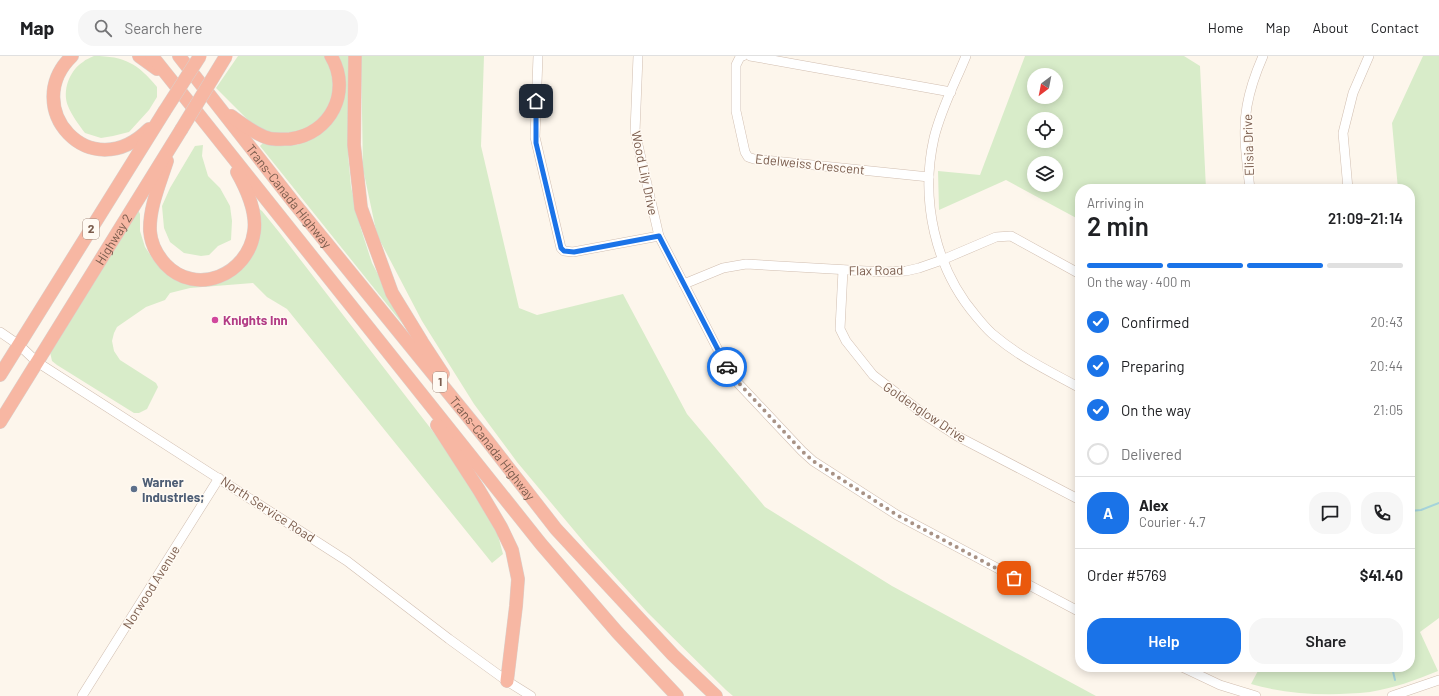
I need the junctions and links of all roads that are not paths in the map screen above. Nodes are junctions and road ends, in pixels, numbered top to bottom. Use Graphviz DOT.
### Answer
graph roads {
  1 [pos="72,56"];
  2 [pos="139,56"];
  3 [pos="152,56"];
  4 [pos="179,56"];
  5 [pos="200,56"];
  6 [pos="226,56"];
  7 [pos="331,56"];
  8 [pos="355,56"];
  9 [pos="538,56"];
  10 [pos="638,56"];
  11 [pos="743,56"];
  12 [pos="750,56"];
  13 [pos="966,56"];
  14 [pos="1263,56"];
  15 [pos="1369,56"];
  16 [pos="173,83"];
  17 [pos="951,92"];
  18 [pos="220,108"];
  19 [pos="162,115"];
  20 [pos="173,141"];
  21 [pos="223,146"];
  22 [pos="929,177"];
  23 [pos="1250,184"];
  24 [pos="1347,184"];
  25 [pos="659,236"];
  26 [pos="942,260"];
  27 [pos="843,270"];
  28 [pos="1075,271"];
  29 [pos="684,284"];
  30 [pos="0,332"];
  31 [pos="19,345"];
  32 [pos="37,362"];
  33 [pos="397,362"];
  34 [pos="0,375"];
  35 [pos="1075,385"];
  36 [pos="0,422"];
  37 [pos="486,439"];
  38 [pos="219,478"];
  39 [pos="1075,497"];
  40 [pos="1075,609"];
  41 [pos="1200,672"];
  42 [pos="1439,680"];
  43 [pos="507,681"];
  44 [pos="82,696"];
  45 [pos="530,696"];
  46 [pos="678,696"];
  47 [pos="716,696"];
  48 [pos="1256,696"];
  49 [pos="1392,696"];
  1 -- 19 [label="highway"];
  2 -- 16 [label="highway"];
  3 -- 16 [label="highway, Trans-Canada Highway / 1"];
  4 -- 18 [label="highway, Trans-Canada Highway / 1"];
  5 -- 19 [label="highway, Highway 2 / 2, bridge"];
  6 -- 20 [label="highway, Highway 2 / 2, bridge"];
  7 -- 18 [label="highway"];
  8 -- 37 [label="highway"];
  9 -- 25 [label="street"];
  10 -- 25 [label="street, Wood Lily Drive"];
  11 -- 22 [label="street, Edelweiss Crescent"];
  12 -- 17 [label="street"];
  13 -- 17 [label="street"];
  14 -- 23 [label="street, Elisia Drive"];
  15 -- 24 [label="street"];
  16 -- 21 [label="highway, Trans-Canada Highway / 1"];
  17 -- 22 [label="street"];
  18 -- 37 [label="highway, Trans-Canada Highway / 1"];
  19 -- 31 [label="highway, Highway 2 / 2"];
  20 -- 21 [label="highway"];
  20 -- 32 [label="highway, Highway 2 / 2"];
  21 -- 33 [label="highway, Trans-Canada Highway / 1"];
  22 -- 26 [label="street"];
  25 -- 29 [label="street, Wood Lily Drive"];
  26 -- 27 [label="street, Flax Road"];
  26 -- 28 [label="street, Flax Road"];
  26 -- 35 [label="street"];
  27 -- 29 [label="street, Flax Road"];
  27 -- 39 [label="street, Goldenglow Drive"];
  29 -- 40 [label="street, Wood Lily Drive"];
  30 -- 31 [label="street, North Service Road"];
  31 -- 32 [label="street, North Service Road"];
  31 -- 34 [label="highway, Highway 2 / 2"];
  32 -- 36 [label="highway, Highway 2 / 2"];
  32 -- 38 [label="street, North Service Road"];
  33 -- 43 [label="highway"];
  33 -- 46 [label="highway, Trans-Canada Highway / 1"];
  37 -- 47 [label="highway, Trans-Canada Highway / 1"];
  38 -- 43 [label="street, North Service Road"];
  38 -- 44 [label="street, Norwood Avenue"];
  41 -- 48 [label="street"];
  42 -- 49 [label="street"];
  43 -- 45 [label="street, North Service Road"];
}
